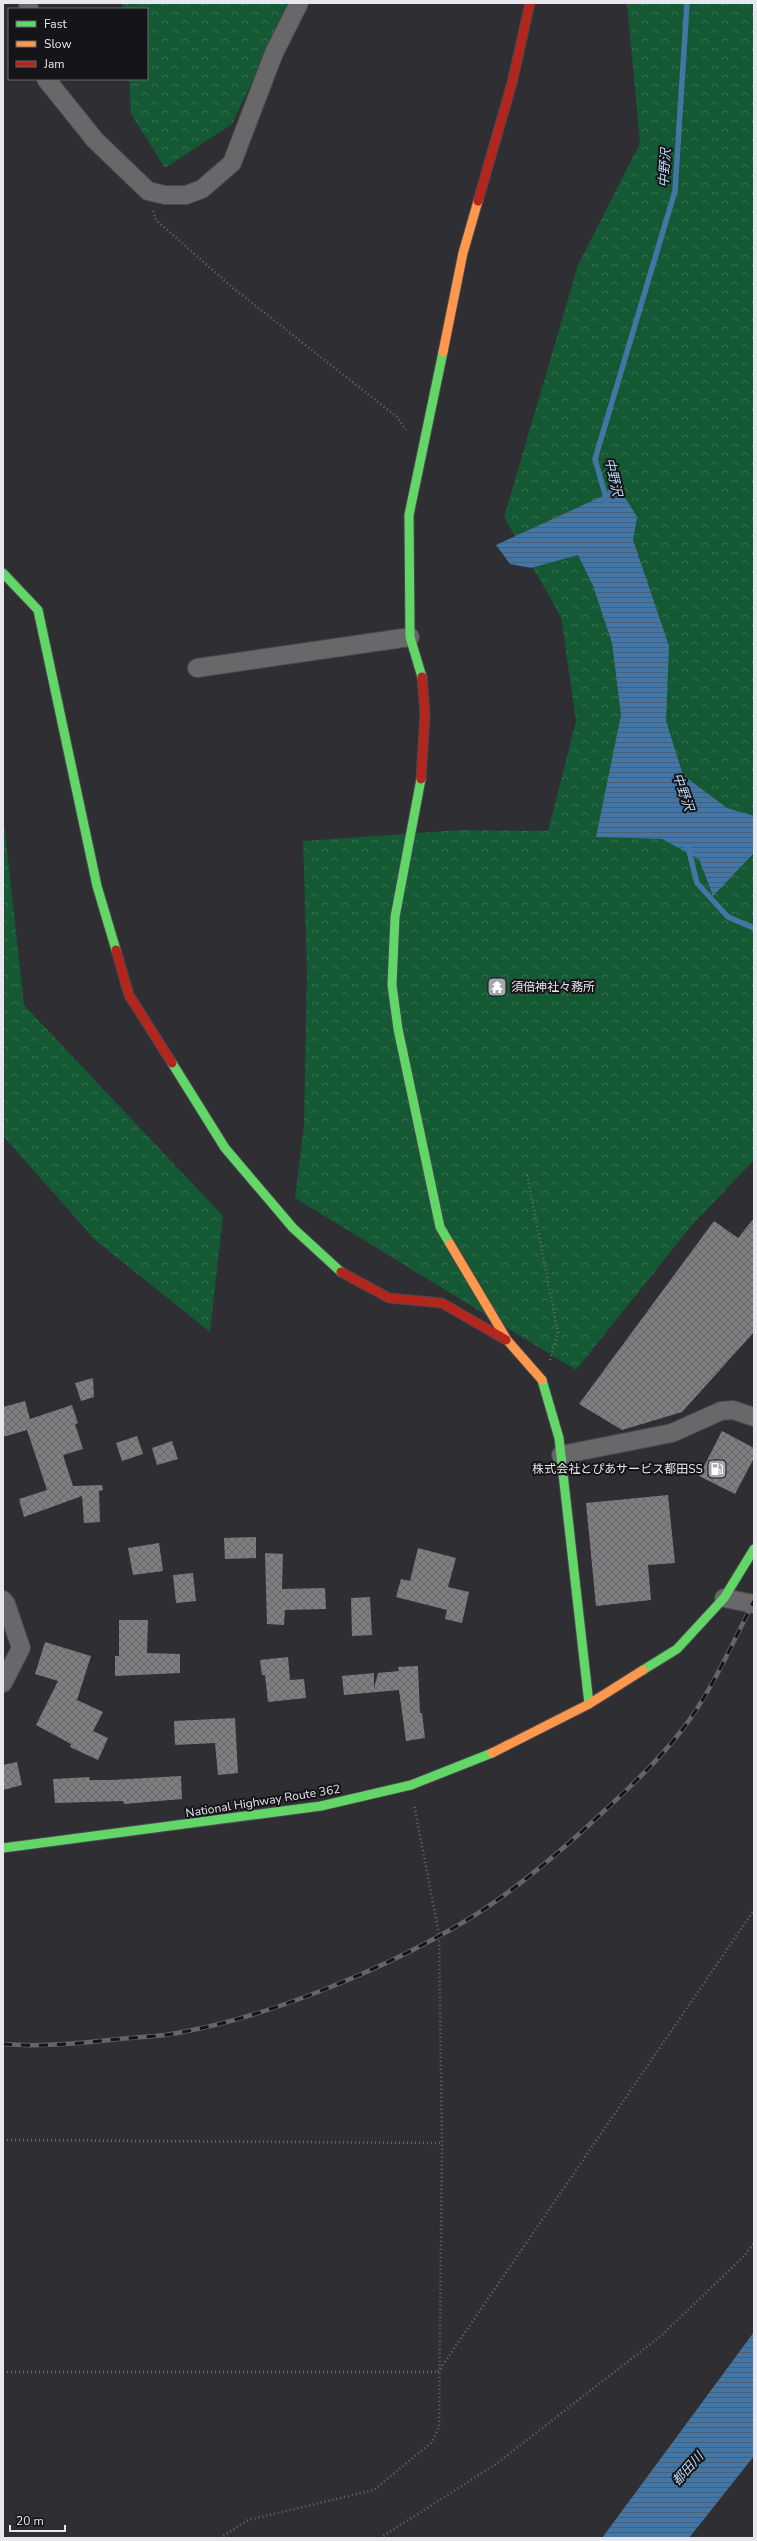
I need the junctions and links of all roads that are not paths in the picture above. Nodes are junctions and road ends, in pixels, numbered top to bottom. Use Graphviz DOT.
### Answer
graph roads {
  1 [pos="299,3"];
  2 [pos="530,3"];
  3 [pos="47,80"];
  4 [pos="3,573"];
  5 [pos="410,637"];
  6 [pos="197,668"];
  7 [pos="507,1340"];
  8 [pos="754,1417"];
  9 [pos="561,1455"];
  10 [pos="754,1549"];
  11 [pos="724,1598"];
  12 [pos="3,1600"];
  13 [pos="754,1604"];
  14 [pos="3,1683"];
  15 [pos="588,1704"];
  16 [pos="3,1848"];
  1 -- 3 [label="street"];
  2 -- 5 [label="main road"];
  4 -- 7 [label="main road"];
  5 -- 6 [label="street"];
  5 -- 7 [label="main road"];
  7 -- 9 [label="main road"];
  8 -- 9 [label="street"];
  9 -- 15 [label="main road"];
  10 -- 11 [label="main road, National Highway Route 362"];
  11 -- 13 [label="street"];
  11 -- 15 [label="main road, National Highway Route 362"];
  12 -- 14 [label="street"];
  15 -- 16 [label="main road, National Highway Route 362"];
}
